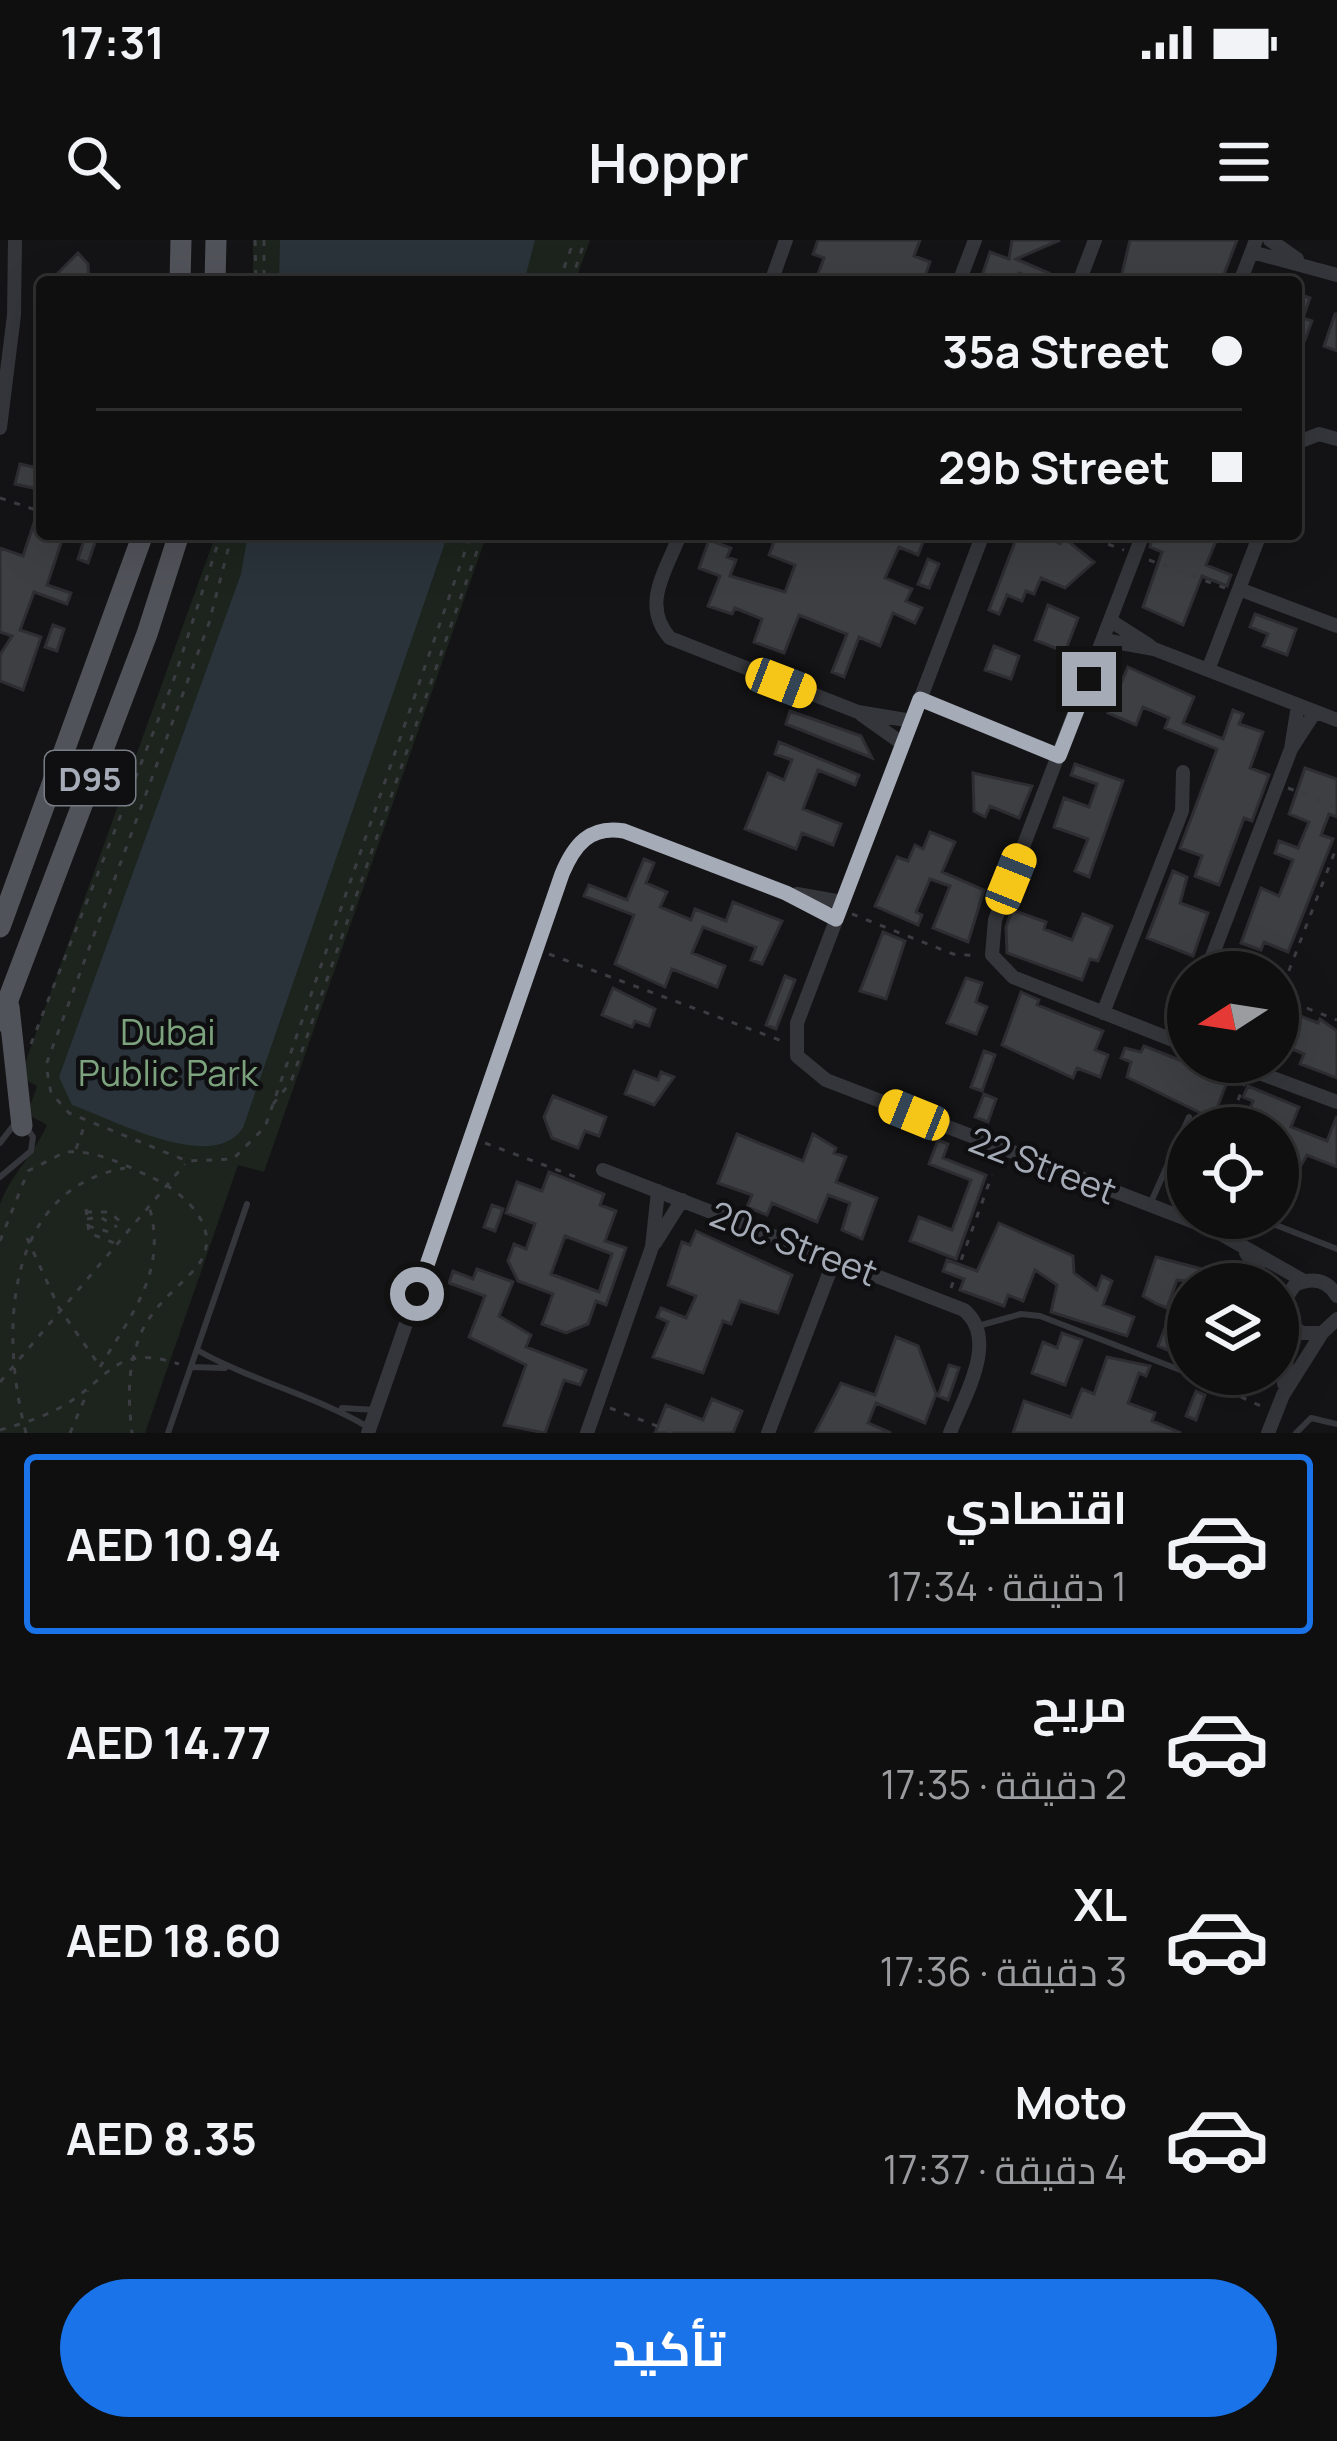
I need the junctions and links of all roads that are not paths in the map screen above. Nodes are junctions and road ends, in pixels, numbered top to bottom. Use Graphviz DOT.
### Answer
graph roads {
  1 [pos="15,240"];
  2 [pos="181,240"];
  3 [pos="216,240"];
  4 [pos="786,240"];
  5 [pos="975,240"];
  6 [pos="1095,240"];
  7 [pos="1270,240"];
  8 [pos="1254,246"];
  9 [pos="1302,262"];
  10 [pos="1337,275"];
  11 [pos="180,276"];
  12 [pos="215,276"];
  13 [pos="773,276"];
  14 [pos="961,276"];
  15 [pos="1081,276"];
  16 [pos="1242,276"];
  17 [pos="3,387"];
  18 [pos="0,428"];
  19 [pos="1337,440"];
  20 [pos="1302,445"];
  21 [pos="141,540"];
  22 [pos="177,540"];
  23 [pos="678,540"];
  24 [pos="981,540"];
  25 [pos="1141,540"];
  26 [pos="1258,540"];
  27 [pos="1239,591"];
  28 [pos="1111,621"];
  29 [pos="1337,624"];
  30 [pos="1104,640"];
  31 [pos="1154,649"];
  32 [pos="1208,670"];
  33 [pos="920,699"];
  34 [pos="1298,705"];
  35 [pos="858,712"];
  36 [pos="1316,712"];
  37 [pos="1337,720"];
  38 [pos="912,721"];
  39 [pos="903,744"];
  40 [pos="1291,749"];
  41 [pos="1059,756"];
  42 [pos="1183,772"];
  43 [pos="839,910"];
  44 [pos="0,928"];
  45 [pos="1214,951"];
  46 [pos="8,998"];
  47 [pos="1102,1012"];
  48 [pos="0,1022"];
  49 [pos="1167,1039"];
  50 [pos="1287,1083"];
  51 [pos="1337,1102"];
  52 [pos="22,1126"];
  53 [pos="0,1143"];
  54 [pos="1167,1167"];
  55 [pos="604,1170"];
  56 [pos="0,1177"];
  57 [pos="658,1191"];
  58 [pos="682,1200"];
  59 [pos="247,1204"];
  60 [pos="1150,1205"];
  61 [pos="1167,1209"];
  62 [pos="1299,1234"];
  63 [pos="1229,1239"];
  64 [pos="1239,1245"];
  65 [pos="652,1247"];
  66 [pos="1337,1249"];
  67 [pos="835,1258"];
  68 [pos="1252,1263"];
  69 [pos="1304,1281"];
  70 [pos="1299,1285"];
  71 [pos="1337,1296"];
  72 [pos="978,1326"];
  73 [pos="1332,1326"];
  74 [pos="1299,1330"];
  75 [pos="197,1350"];
  76 [pos="1167,1365"];
  77 [pos="191,1367"];
  78 [pos="228,1368"];
  79 [pos="1299,1372"];
  80 [pos="1282,1395"];
  81 [pos="338,1408"];
  82 [pos="376,1410"];
  83 [pos="1337,1424"];
  84 [pos="369,1431"];
  85 [pos="168,1433"];
  86 [pos="587,1433"];
  87 [pos="768,1433"];
  88 [pos="950,1433"];
  89 [pos="1268,1433"];
  90 [pos="1296,1433"];
  1 -- 17 [label="street"];
  2 -- 11 [label="main road"];
  3 -- 12 [label="main road"];
  4 -- 13 [label="street"];
  5 -- 14 [label="street"];
  6 -- 15 [label="street"];
  7 -- 9 [label="street"];
  8 -- 9 [label="street"];
  8 -- 16 [label="street"];
  9 -- 10 [label="street"];
  17 -- 18 [label="street"];
  19 -- 20 [label="street"];
  21 -- 44 [label="main road, D95"];
  22 -- 46 [label="main road, D95"];
  23 -- 35 [label="street"];
  24 -- 33 [label="street"];
  25 -- 28 [label="street"];
  26 -- 27 [label="street"];
  27 -- 29 [label="street"];
  27 -- 32 [label="street"];
  28 -- 30 [label="street"];
  28 -- 31 [label="street"];
  30 -- 31 [label="street"];
  30 -- 41 [label="street"];
  31 -- 32 [label="street"];
  32 -- 34 [label="street"];
  33 -- 38 [label="street"];
  33 -- 41 [label="lane"];
  34 -- 36 [label="street"];
  34 -- 40 [label="street"];
  35 -- 38 [label="street"];
  35 -- 39 [label="street"];
  36 -- 37 [label="street"];
  36 -- 40 [label="street"];
  38 -- 39 [label="street"];
  39 -- 43 [label="street"];
  40 -- 45 [label="street"];
  41 -- 47 [label="street"];
  42 -- 47 [label="street"];
  43 -- 60 [label="street, 22 Street"];
  43 -- 82 [label="street"];
  46 -- 48 [label="main road, D95"];
  46 -- 52 [label="main road"];
  47 -- 49 [label="street"];
  50 -- 51 [label="street"];
  52 -- 53 [label="lane"];
  52 -- 56 [label="lane"];
  54 -- 60 [label="lane"];
  55 -- 57 [label="street, 20c Street"];
  57 -- 58 [label="street, 20c Street"];
  57 -- 65 [label="street"];
  58 -- 65 [label="street"];
  58 -- 67 [label="street, 20c Street"];
  59 -- 75 [label="lane"];
  60 -- 61 [label="street, 22 Street"];
  62 -- 66 [label="lane"];
  63 -- 64 [label="street, 22 Street"];
  64 -- 68 [label="street, 22 Street"];
  64 -- 69 [label="street, 22 Street"];
  65 -- 86 [label="street"];
  67 -- 72 [label="street, 20c Street"];
  67 -- 87 [label="street"];
  69 -- 70 [label="street"];
  69 -- 71 [label="street, 22 Street"];
  72 -- 76 [label="lane"];
  72 -- 88 [label="street"];
  73 -- 74 [label="street"];
  73 -- 79 [label="street"];
  75 -- 77 [label="lane"];
  75 -- 78 [label="lane"];
  77 -- 78 [label="lane"];
  77 -- 85 [label="lane"];
  78 -- 81 [label="lane"];
  80 -- 89 [label="street"];
  81 -- 82 [label="lane"];
  81 -- 84 [label="lane"];
  82 -- 84 [label="street"];
  83 -- 90 [label="lane"];
}
